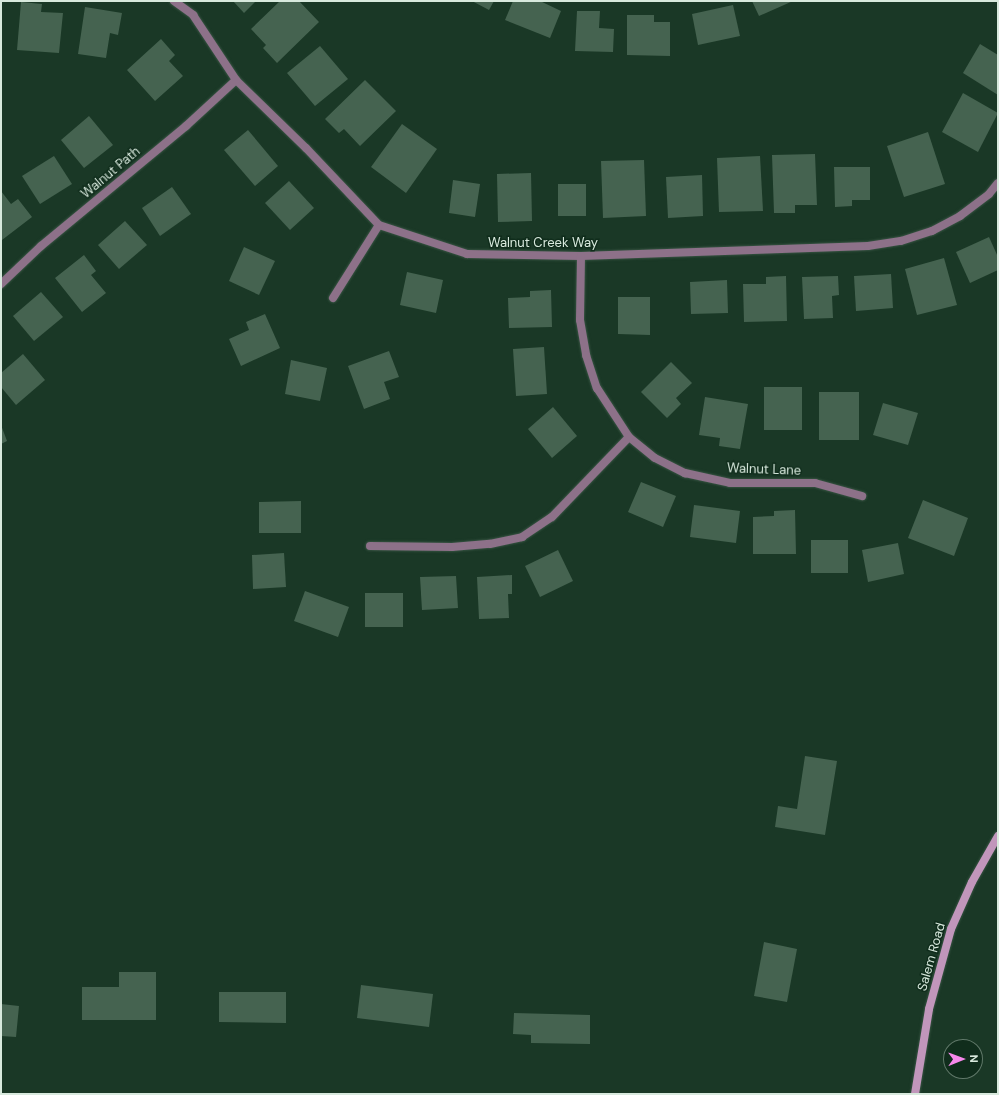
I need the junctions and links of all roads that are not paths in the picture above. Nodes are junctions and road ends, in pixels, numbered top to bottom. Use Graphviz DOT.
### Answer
graph roads {
  1 [pos="174,1"];
  2 [pos="236,80"];
  3 [pos="998,183"];
  4 [pos="379,225"];
  5 [pos="581,256"];
  6 [pos="1,284"];
  7 [pos="333,298"];
  8 [pos="629,437"];
  9 [pos="862,496"];
  10 [pos="370,546"];
  11 [pos="998,836"];
  12 [pos="915,1094"];
  1 -- 2 [label="street, Walnut Creek Way"];
  2 -- 4 [label="street, Walnut Creek Way"];
  2 -- 6 [label="street, Walnut Path"];
  3 -- 5 [label="street, Walnut Creek Way"];
  4 -- 5 [label="street, Walnut Creek Way"];
  4 -- 7 [label="street"];
  5 -- 8 [label="street, Walnut Lane"];
  8 -- 9 [label="street, Walnut Lane"];
  8 -- 10 [label="street"];
  11 -- 12 [label="street, Salem Road"];
}
